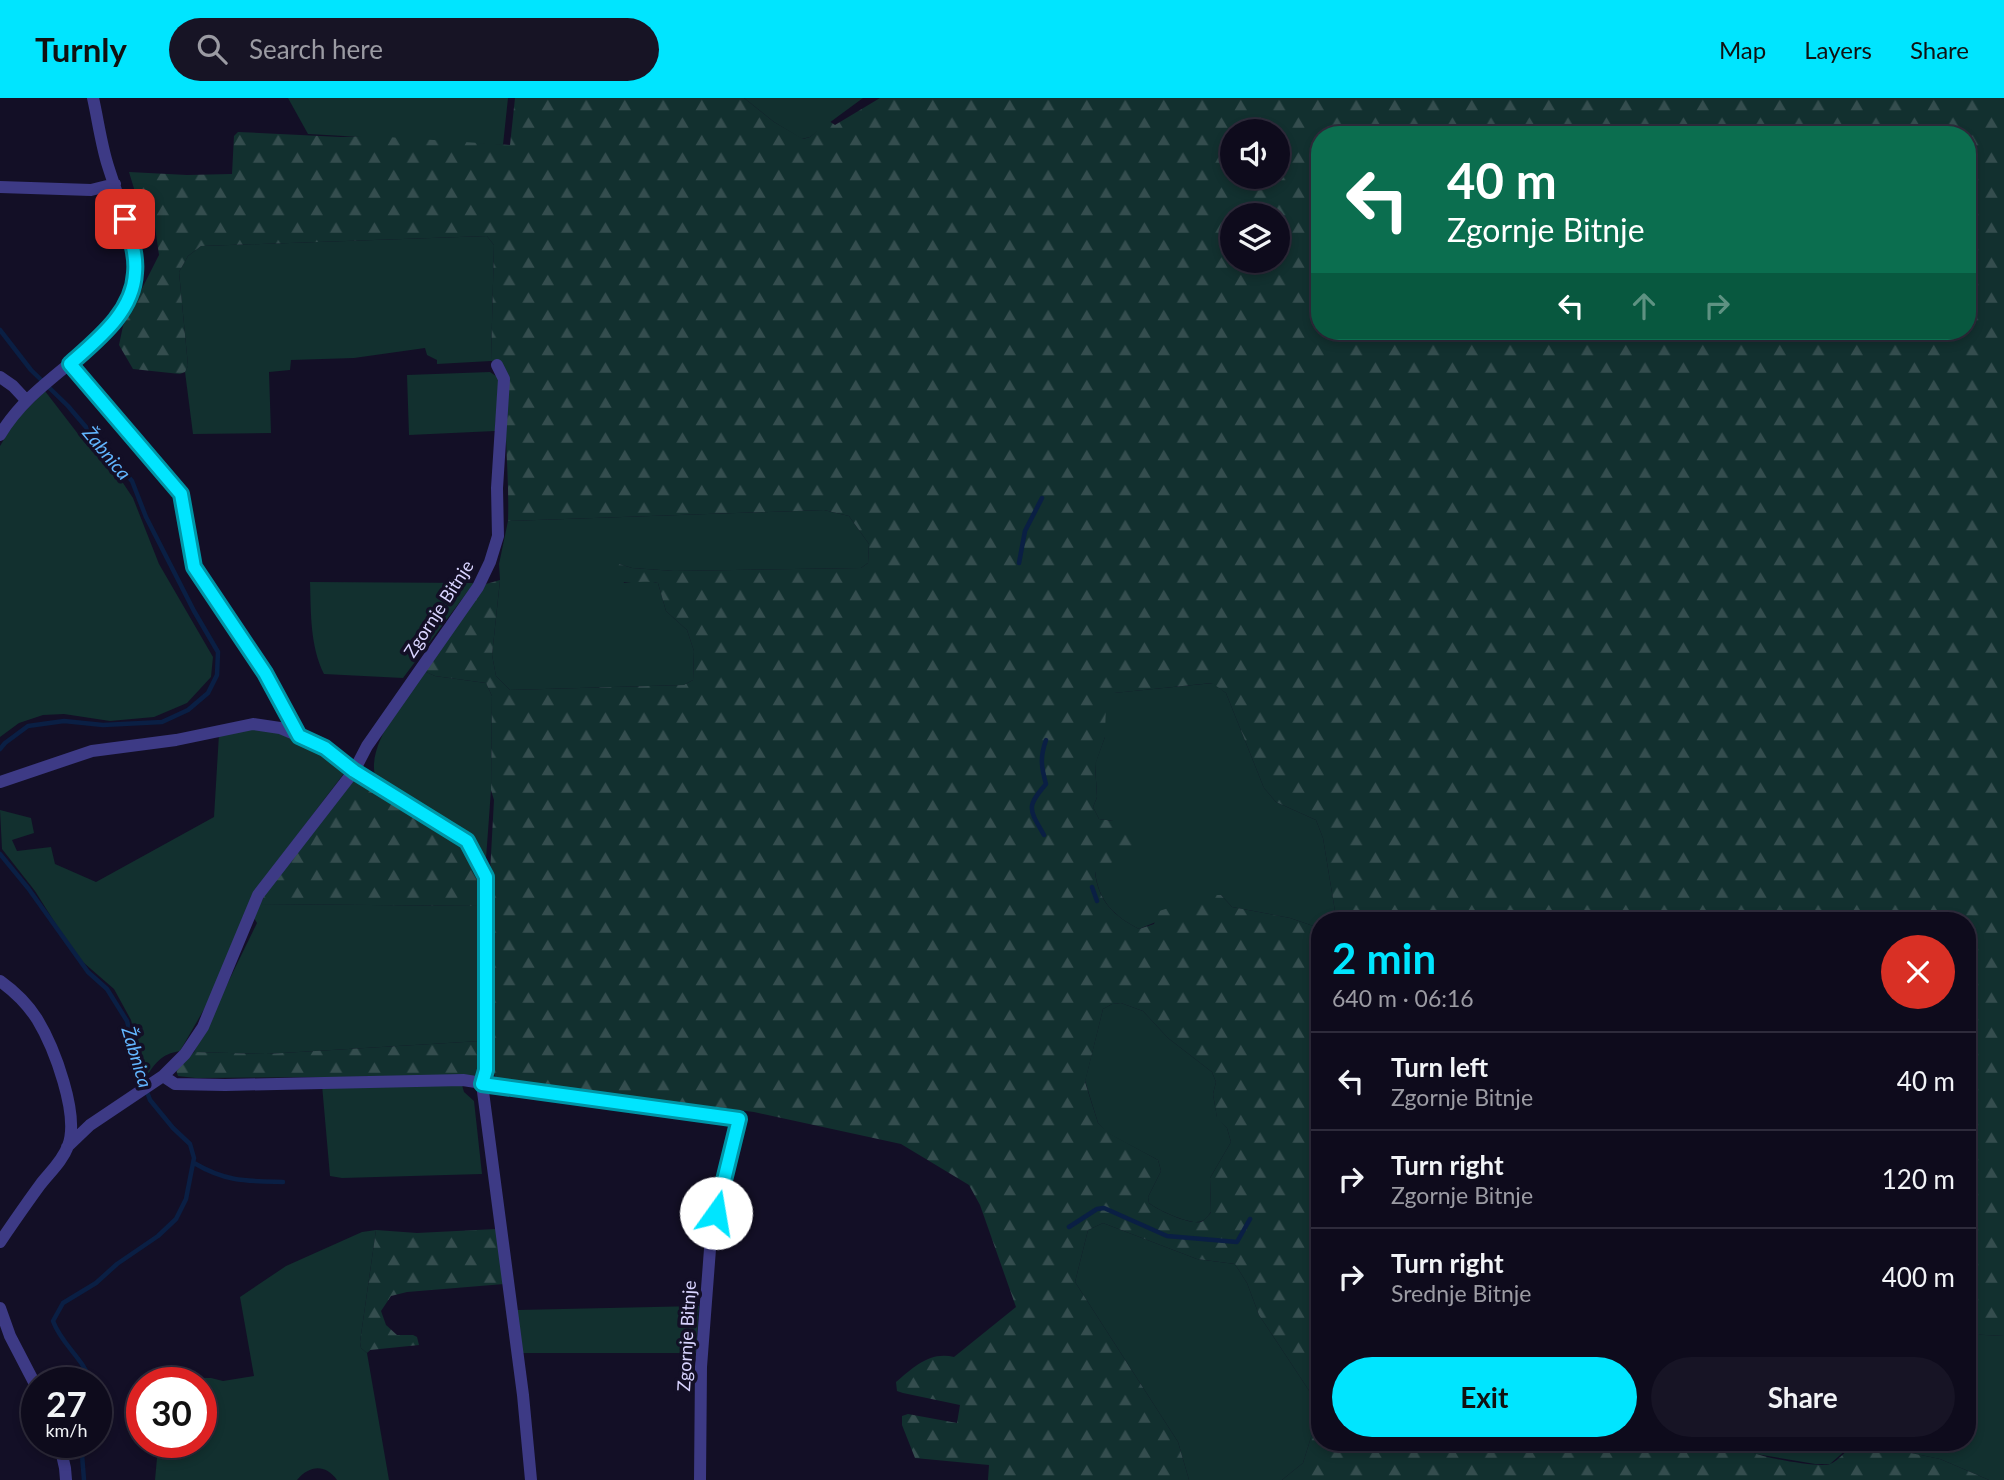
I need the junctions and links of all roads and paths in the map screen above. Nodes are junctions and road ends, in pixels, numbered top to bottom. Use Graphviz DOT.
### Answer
graph roads {
  1 [pos="93,98"];
  2 [pos="115,184"];
  3 [pos="0,187"];
  4 [pos="70,364"];
  5 [pos="497,365"];
  6 [pos="0,377"];
  7 [pos="29,397"];
  8 [pos="2,426"];
  9 [pos="299,736"];
  10 [pos="354,771"];
  11 [pos="0,782"];
  12 [pos="0,981"];
  13 [pos="158,1080"];
  14 [pos="482,1084"];
  15 [pos="67,1147"];
  16 [pos="0,1242"];
  17 [pos="0,1308"];
  18 [pos="26,1367"];
  19 [pos="63,1458"];
  20 [pos="66,1480"];
  21 [pos="531,1480"];
  22 [pos="700,1480"];
  1 -- 2 [label="street"];
  2 -- 3 [label="street"];
  2 -- 4 [label="street"];
  4 -- 7 [label="street"];
  4 -- 9 [label="street"];
  5 -- 10 [label="street, Zgornje Bitnje"];
  6 -- 7 [label="street"];
  7 -- 8 [label="street"];
  9 -- 10 [label="street"];
  9 -- 11 [label="street"];
  10 -- 13 [label="street, Zgornje Bitnje"];
  10 -- 14 [label="street"];
  12 -- 15 [label="street"];
  13 -- 14 [label="street, Zgornje Bitnje"];
  13 -- 15 [label="street, Zgornje Bitnje"];
  14 -- 21 [label="street"];
  14 -- 22 [label="street, Zgornje Bitnje"];
  15 -- 16 [label="street, Zgornje Bitnje"];
  17 -- 18 [label="street"];
  19 -- 20 [label="street"];
}
